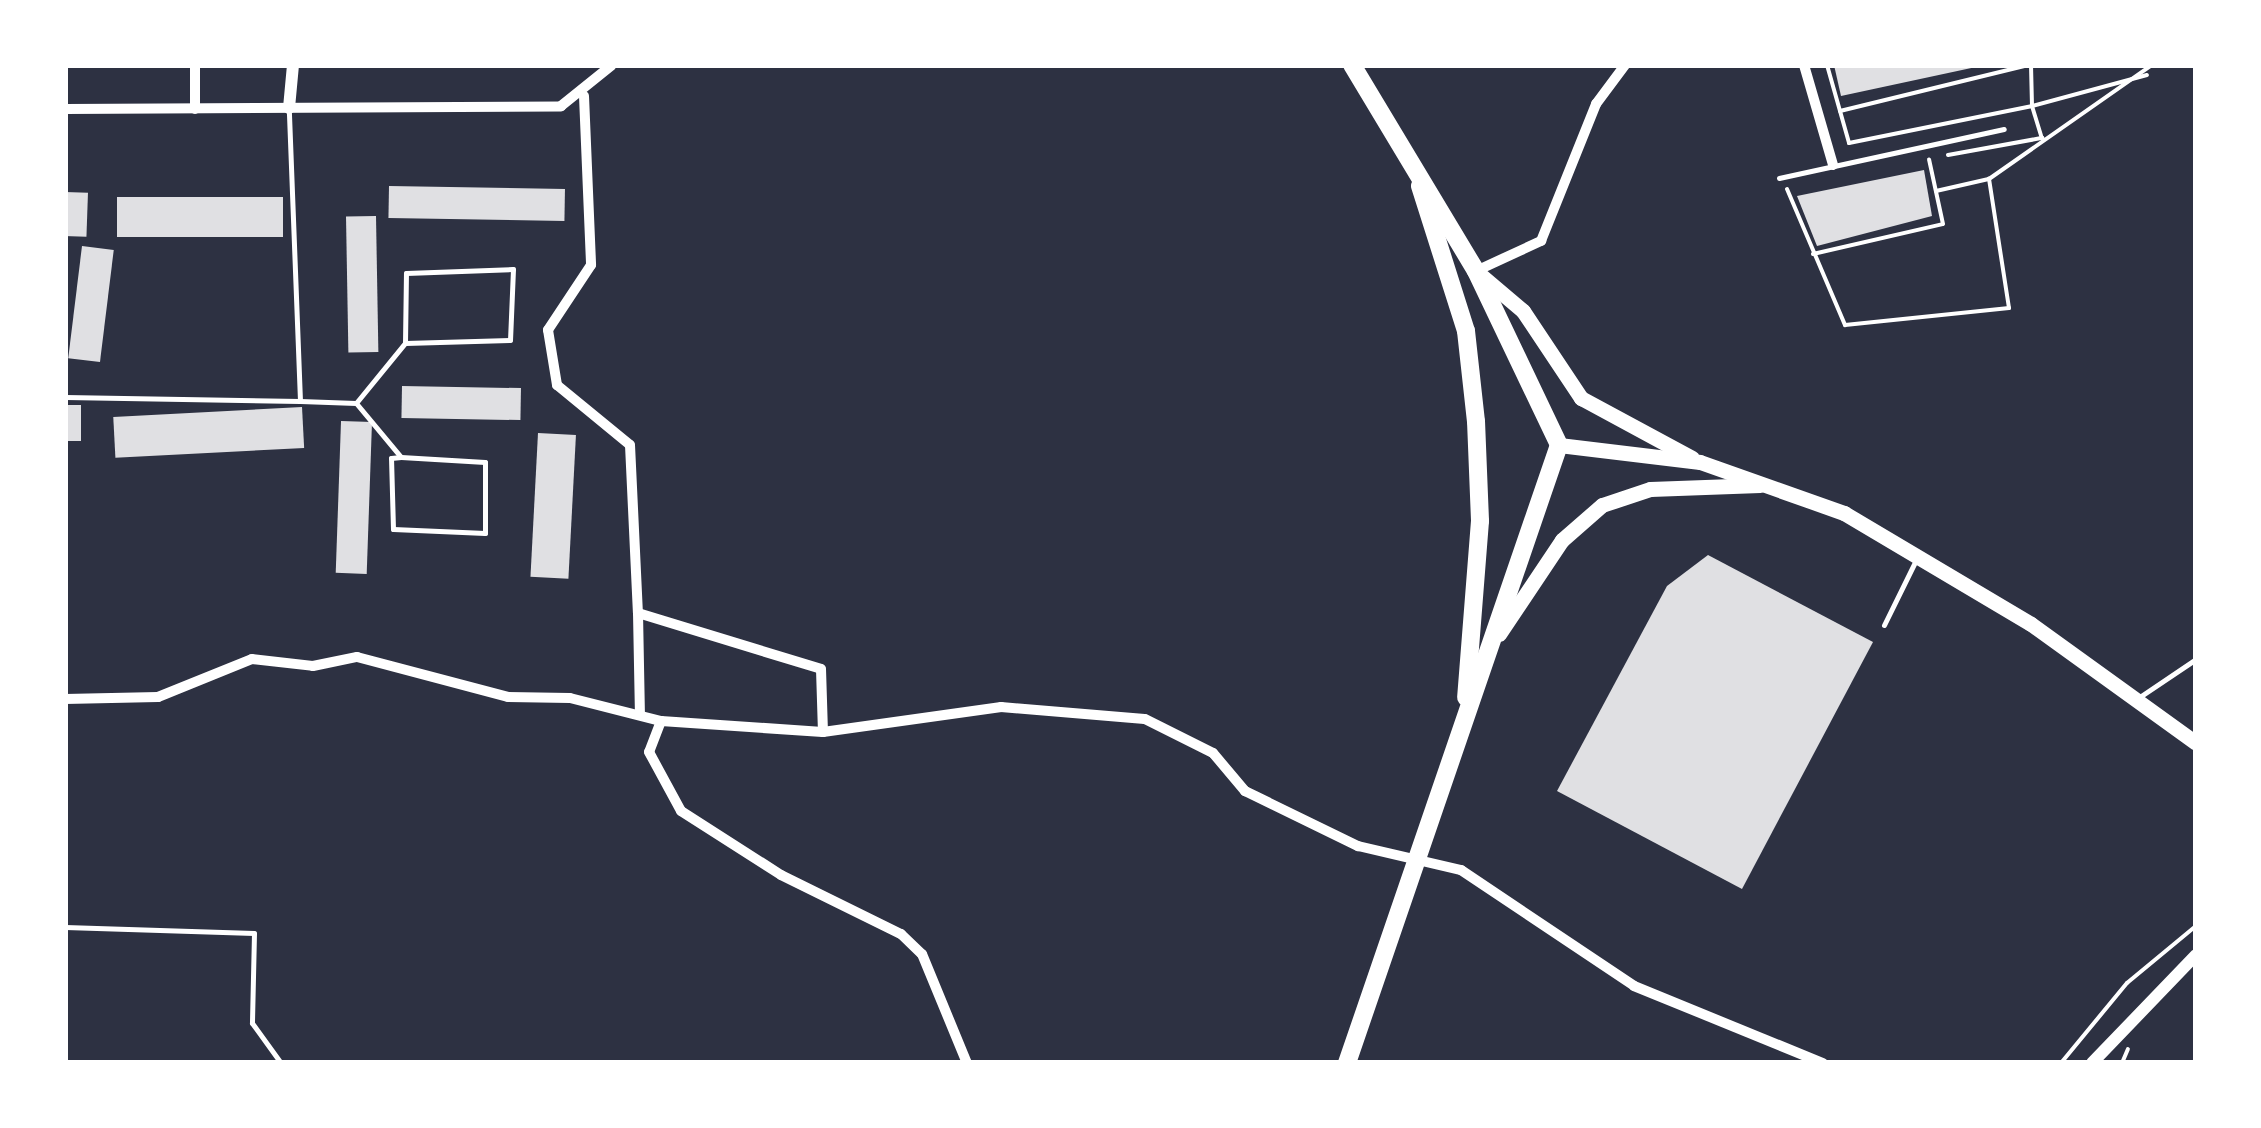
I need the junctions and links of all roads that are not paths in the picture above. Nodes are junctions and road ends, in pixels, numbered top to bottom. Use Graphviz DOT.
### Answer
graph roads {
  1 [pos="195,65"];
  2 [pos="294,65"];
  3 [pos="612,65"];
  4 [pos="1352,65"];
  5 [pos="1368,65"];
  6 [pos="1625,65"];
  7 [pos="1804,65"];
  8 [pos="1373,91"];
  9 [pos="584,96"];
  10 [pos="289,108"];
  11 [pos="195,109"];
  12 [pos="65,110"];
  13 [pos="2004,129"];
  14 [pos="1408,148"];
  15 [pos="1833,165"];
  16 [pos="1779,178"];
  17 [pos="1476,271"];
  18 [pos="405,343"];
  19 [pos="65,397"];
  20 [pos="300,401"];
  21 [pos="356,403"];
  22 [pos="1558,445"];
  23 [pos="401,457"];
  24 [pos="1700,462"];
  25 [pos="1780,485"];
  26 [pos="1919,554"];
  27 [pos="638,613"];
  28 [pos="1884,626"];
  29 [pos="1491,645"];
  30 [pos="2196,659"];
  31 [pos="2142,696"];
  32 [pos="65,699"];
  33 [pos="640,716"];
  34 [pos="661,721"];
  35 [pos="1464,724"];
  36 [pos="822,732"];
  37 [pos="2196,744"];
  38 [pos="1420,854"];
  39 [pos="65,927"];
  40 [pos="2196,955"];
  41 [pos="281,1063"];
  42 [pos="967,1063"];
  43 [pos="1347,1063"];
  44 [pos="1822,1063"];
  45 [pos="2092,1063"];
  1 -- 11 [label="street"];
  2 -- 10 [label="street"];
  3 -- 9 [label="street"];
  4 -- 8 [label="main road"];
  5 -- 8 [label="main road"];
  6 -- 17 [label="street"];
  7 -- 15 [label="street"];
  8 -- 14 [label="main road"];
  9 -- 10 [label="street"];
  9 -- 27 [label="street"];
  10 -- 11 [label="street"];
  10 -- 20 [label="lane"];
  11 -- 12 [label="street"];
  13 -- 15 [label="lane"];
  14 -- 17 [label="main road"];
  14 -- 35 [label="main road"];
  15 -- 16 [label="lane"];
  17 -- 22 [label="main road"];
  17 -- 24 [label="main road"];
  18 -- 18 [label="lane"];
  18 -- 21 [label="lane"];
  19 -- 20 [label="lane"];
  20 -- 21 [label="lane"];
  21 -- 23 [label="lane"];
  22 -- 24 [label="main road"];
  22 -- 29 [label="main road"];
  23 -- 23 [label="lane"];
  24 -- 25 [label="main road"];
  25 -- 26 [label="main road"];
  25 -- 29 [label="main road"];
  26 -- 28 [label="lane"];
  26 -- 31 [label="main road"];
  27 -- 33 [label="street"];
  27 -- 36 [label="street"];
  29 -- 35 [label="main road"];
  30 -- 31 [label="lane"];
  31 -- 37 [label="main road"];
  32 -- 33 [label="street"];
  33 -- 34 [label="street"];
  34 -- 36 [label="street"];
  34 -- 42 [label="street"];
  35 -- 38 [label="main road"];
  36 -- 38 [label="street"];
  38 -- 43 [label="main road"];
  38 -- 44 [label="street"];
  39 -- 41 [label="lane"];
  40 -- 45 [label="street"];
}
